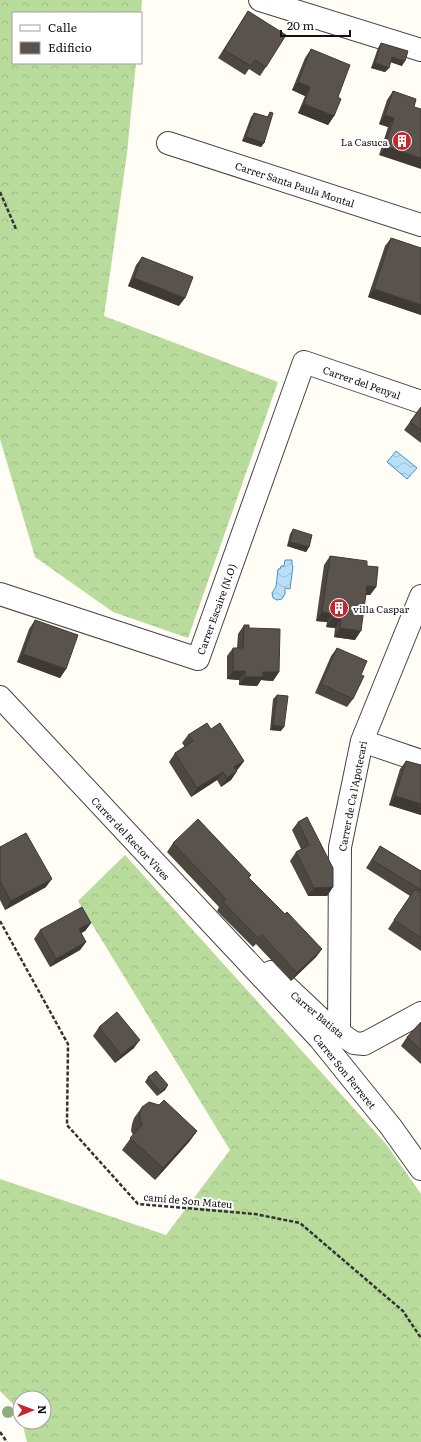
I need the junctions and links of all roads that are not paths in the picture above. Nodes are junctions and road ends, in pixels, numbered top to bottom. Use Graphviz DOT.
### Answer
graph roads {
  1 [pos="260,0"];
  2 [pos="421,50"];
  3 [pos="168,143"];
  4 [pos="421,225"];
  5 [pos="304,362"];
  6 [pos="421,402"];
  7 [pos="0,594"];
  8 [pos="421,596"];
  9 [pos="0,697"];
  10 [pos="362,741"];
  11 [pos="421,761"];
  12 [pos="262,979"];
  13 [pos="421,1013"];
  14 [pos="339,1033"];
  15 [pos="421,1169"];
  1 -- 2 [label="street"];
  3 -- 4 [label="street, Carrer Santa Paula Montal"];
  5 -- 6 [label="street, Carrer del Penyal"];
  5 -- 7 [label="street, Carrer Escaire (N.O)"];
  8 -- 10 [label="street, Carrer de Ca l'Apotecari"];
  9 -- 12 [label="street, Carrer del Rector Vives"];
  10 -- 11 [label="street"];
  10 -- 14 [label="street, Carrer de Ca l'Apotecari"];
  12 -- 14 [label="street, Carrer Batista"];
  12 -- 15 [label="street, Carrer Son Ferreret"];
  13 -- 14 [label="street, Carrer Batista"];
}
